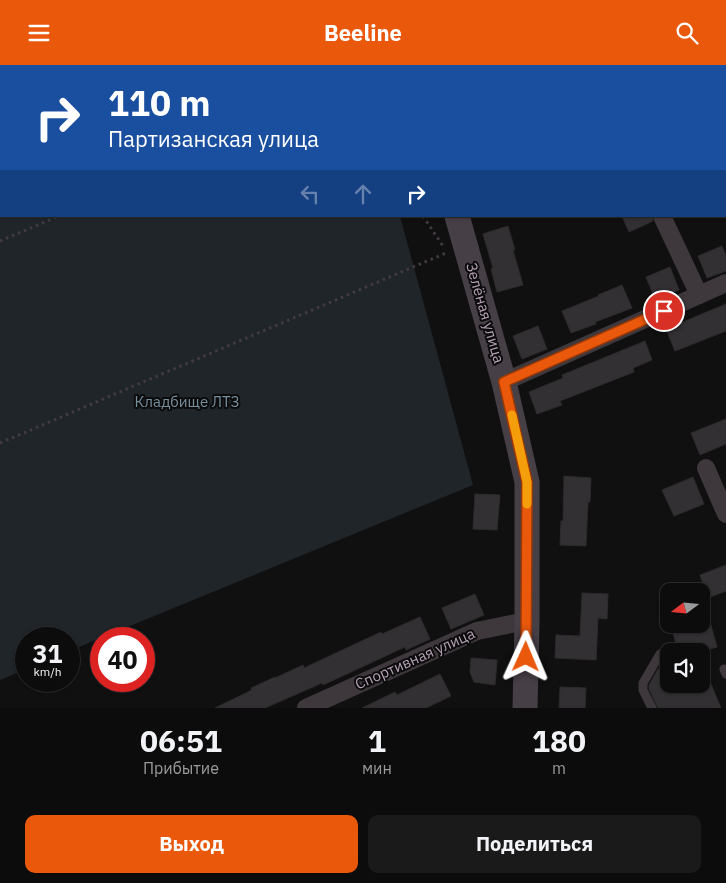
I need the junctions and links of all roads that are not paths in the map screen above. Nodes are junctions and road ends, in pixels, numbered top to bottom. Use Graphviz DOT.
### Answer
graph roads {
  1 [pos="457,217"];
  2 [pos="662,217"];
  3 [pos="726,283"];
  4 [pos="699,295"];
  5 [pos="504,382"];
  6 [pos="706,468"];
  7 [pos="726,513"];
  8 [pos="527,624"];
  9 [pos="660,654"];
  10 [pos="306,708"];
  11 [pos="525,708"];
  12 [pos="652,708"];
  1 -- 5 [label="street, Зелёная улица"];
  2 -- 4 [label="street"];
  3 -- 4 [label="street"];
  4 -- 5 [label="street"];
  5 -- 8 [label="street, Зелёная улица"];
  6 -- 7 [label="street"];
  8 -- 10 [label="street, Спортивная улица"];
  8 -- 11 [label="street, Зелёная улица"];
  9 -- 12 [label="lane"];
}
